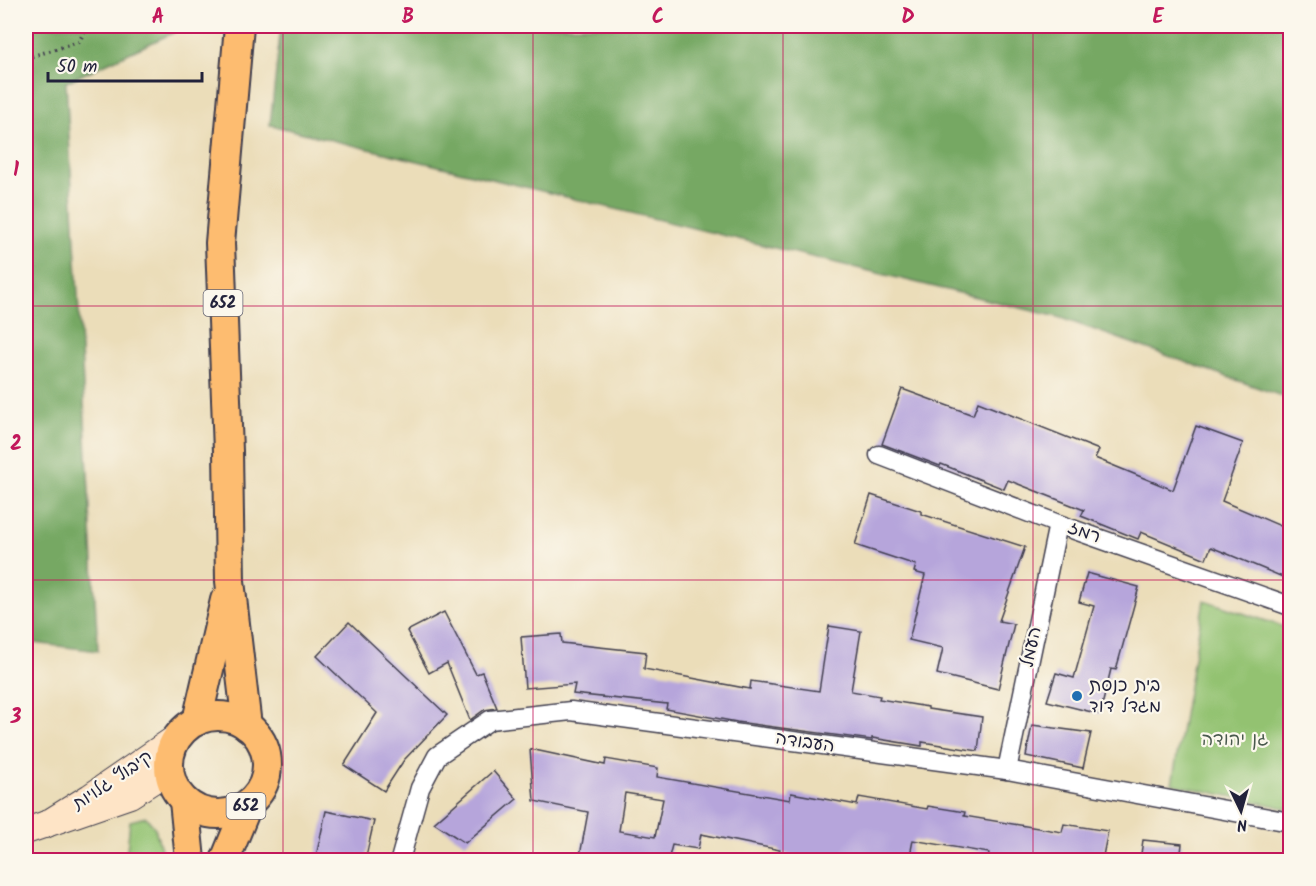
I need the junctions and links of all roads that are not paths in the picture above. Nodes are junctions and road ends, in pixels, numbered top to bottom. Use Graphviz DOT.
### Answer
graph roads {
  1 [pos="239,26"];
  2 [pos="879,455"];
  3 [pos="1058,524"];
  4 [pos="230,581"];
  5 [pos="1290,606"];
  6 [pos="247,726"];
  7 [pos="188,728"];
  8 [pos="169,770"];
  9 [pos="1006,770"];
  10 [pos="184,801"];
  11 [pos="248,804"];
  12 [pos="1290,822"];
  13 [pos="35,828"];
  14 [pos="190,861"];
  15 [pos="225,861"];
  16 [pos="400,861"];
  1 -- 4 [label="main road, 652"];
  2 -- 3 [label="street, רמז"];
  3 -- 5 [label="street, רמז"];
  3 -- 9 [label="street, העמל"];
  4 -- 6 [label="main road, 652"];
  4 -- 7 [label="main road, 652"];
  6 -- 7 [label="main road"];
  6 -- 11 [label="main road, 652"];
  7 -- 8 [label="main road, 652"];
  7 -- 13 [label="street, קיבוץ גלויות"];
  8 -- 10 [label="main road"];
  8 -- 13 [label="street, קיבוץ גלויות"];
  9 -- 12 [label="street, העבודה"];
  9 -- 16 [label="street, העבודה"];
  10 -- 11 [label="main road, 652"];
  10 -- 14 [label="main road"];
  11 -- 15 [label="main road, 652"];
}
